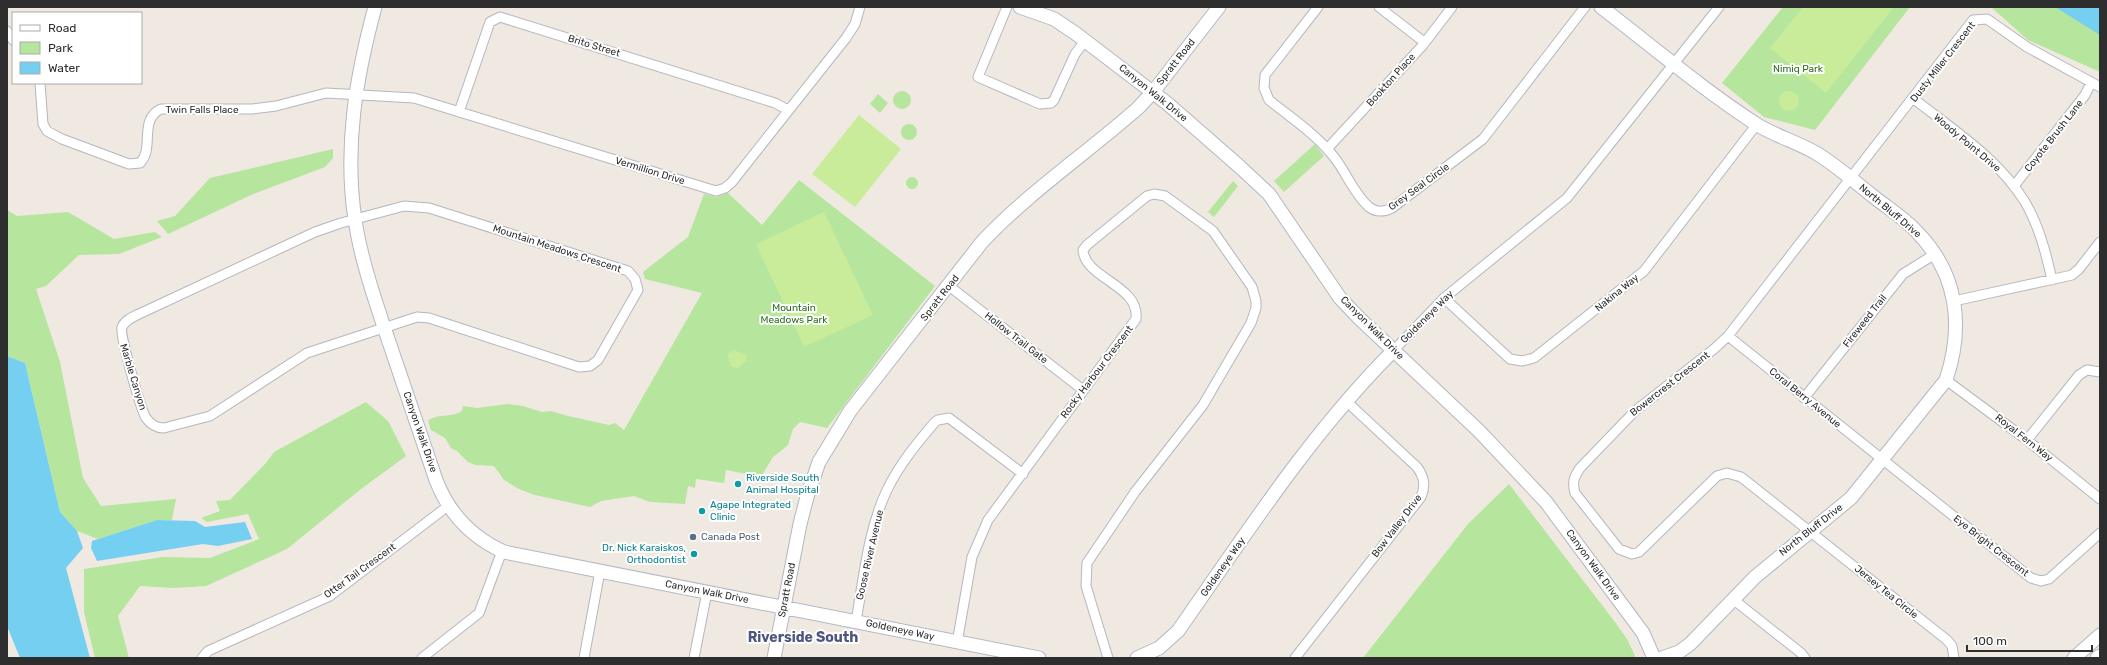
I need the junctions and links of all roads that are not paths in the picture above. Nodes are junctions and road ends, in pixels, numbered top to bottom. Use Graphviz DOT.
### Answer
graph roads {
  1 [pos="375,7"];
  2 [pos="860,7"];
  3 [pos="1007,7"];
  4 [pos="1020,7"];
  5 [pos="1219,7"];
  6 [pos="1318,7"];
  7 [pos="1379,7"];
  8 [pos="1452,7"];
  9 [pos="1585,7"];
  10 [pos="1601,7"];
  11 [pos="1719,7"];
  12 [pos="1085,41"];
  13 [pos="1424,42"];
  14 [pos="1675,64"];
  15 [pos="40,84"];
  16 [pos="2096,85"];
  17 [pos="1153,92"];
  18 [pos="355,93"];
  19 [pos="1914,98"];
  20 [pos="788,110"];
  21 [pos="458,112"];
  22 [pos="1757,124"];
  23 [pos="1327,149"];
  24 [pos="1850,179"];
  25 [pos="2014,186"];
  26 [pos="355,219"];
  27 [pos="2100,242"];
  28 [pos="1934,254"];
  29 [pos="2052,280"];
  30 [pos="950,286"];
  31 [pos="1444,298"];
  32 [pos="1954,301"];
  33 [pos="384,327"];
  34 [pos="1728,336"];
  35 [pos="1394,350"];
  36 [pos="2100,372"];
  37 [pos="1946,380"];
  38 [pos="1083,390"];
  39 [pos="1804,398"];
  40 [pos="1346,401"];
  41 [pos="2027,440"];
  42 [pos="1882,460"];
  43 [pos="1023,474"];
  44 [pos="2100,499"];
  45 [pos="448,506"];
  46 [pos="1810,531"];
  47 [pos="2100,533"];
  48 [pos="502,551"];
  49 [pos="600,571"];
  50 [pos="707,592"];
  51 [pos="1734,600"];
  52 [pos="784,607"];
  53 [pos="856,621"];
  54 [pos="2100,635"];
  55 [pos="957,643"];
  56 [pos="2100,656"];
  57 [pos="202,658"];
  58 [pos="422,658"];
  59 [pos="584,658"];
  60 [pos="694,658"];
  61 [pos="774,658"];
  62 [pos="1039,658"];
  63 [pos="1108,658"];
  64 [pos="1137,658"];
  65 [pos="1295,658"];
  66 [pos="1654,658"];
  67 [pos="1662,658"];
  68 [pos="1805,658"];
  69 [pos="1954,658"];
  70 [pos="2074,658"];
  71 [pos="2097,658"];
  1 -- 18 [label="street, Canyon Walk Drive"];
  2 -- 20 [label="street, Vermillion Drive"];
  3 -- 12 [label="street"];
  4 -- 12 [label="street, Canyon Walk Drive"];
  5 -- 17 [label="street, Spratt Road"];
  6 -- 23 [label="street, Grey Seal Circle"];
  7 -- 13 [label="street"];
  8 -- 13 [label="street, Bookton Place"];
  9 -- 23 [label="street, Grey Seal Circle"];
  10 -- 14 [label="street, North Bluff Drive"];
  11 -- 14 [label="street, Goldeneye Way"];
  12 -- 17 [label="street, Canyon Walk Drive"];
  13 -- 23 [label="street, Bookton Place"];
  14 -- 22 [label="street, North Bluff Drive"];
  14 -- 31 [label="street, Goldeneye Way"];
  15 -- 18 [label="street, Twin Falls Place"];
  16 -- 19 [label="street, Dusty Miller Crescent"];
  16 -- 25 [label="street, Coyote Brush Lane"];
  17 -- 30 [label="street, Spratt Road"];
  17 -- 35 [label="street, Canyon Walk Drive"];
  18 -- 21 [label="street, Vermillion Drive"];
  18 -- 26 [label="street, Canyon Walk Drive"];
  19 -- 24 [label="street, Dusty Miller Crescent"];
  19 -- 25 [label="street, Woody Point Drive"];
  20 -- 21 [label="street, Vermillion Drive"];
  20 -- 21 [label="street, Brito Street"];
  22 -- 24 [label="street, North Bluff Drive"];
  22 -- 31 [label="street, Nakina Way"];
  24 -- 28 [label="street, North Bluff Drive"];
  24 -- 34 [label="street, Bowercrest Crescent"];
  25 -- 29 [label="street, Woody Point Drive"];
  26 -- 33 [label="street, Canyon Walk Drive"];
  26 -- 33 [label="street, Mountain Meadows Crescent"];
  26 -- 33 [label="street, Marble Canyon"];
  27 -- 29 [label="street"];
  28 -- 32 [label="street, North Bluff Drive"];
  28 -- 39 [label="street, Fireweed Trail"];
  29 -- 32 [label="street"];
  30 -- 38 [label="street, Hollow Trail Gate"];
  30 -- 52 [label="street, Spratt Road"];
  31 -- 35 [label="street, Goldeneye Way"];
  32 -- 37 [label="street, North Bluff Drive"];
  33 -- 45 [label="street, Canyon Walk Drive"];
  34 -- 39 [label="street, Coral Berry Avenue"];
  34 -- 46 [label="street, Bowercrest Crescent"];
  35 -- 40 [label="street, Goldeneye Way"];
  35 -- 66 [label="street, Canyon Walk Drive"];
  36 -- 41 [label="street"];
  37 -- 41 [label="street, Royal Fern Way"];
  37 -- 42 [label="street, North Bluff Drive"];
  38 -- 43 [label="street, Rocky Harbour Crescent"];
  38 -- 63 [label="street, Rocky Harbour Crescent"];
  39 -- 42 [label="street, Coral Berry Avenue"];
  40 -- 64 [label="street, Goldeneye Way"];
  40 -- 65 [label="street, Bow Valley Drive"];
  41 -- 44 [label="street, Royal Fern Way"];
  42 -- 46 [label="street, North Bluff Drive"];
  42 -- 47 [label="street, Eye Bright Crescent"];
  43 -- 53 [label="street, Goose River Avenue"];
  43 -- 55 [label="street, Rocky Harbour Crescent"];
  45 -- 48 [label="street, Canyon Walk Drive"];
  45 -- 57 [label="street, Otter Tail Crescent"];
  46 -- 51 [label="street, North Bluff Drive"];
  46 -- 69 [label="street, Jersey Tea Circle"];
  48 -- 49 [label="street, Canyon Walk Drive"];
  48 -- 58 [label="street"];
  49 -- 50 [label="street, Canyon Walk Drive"];
  49 -- 59 [label="street"];
  50 -- 52 [label="street, Canyon Walk Drive"];
  50 -- 60 [label="street"];
  51 -- 67 [label="street, North Bluff Drive"];
  51 -- 68 [label="street"];
  52 -- 53 [label="street, Goldeneye Way"];
  52 -- 61 [label="street, Spratt Road"];
  53 -- 55 [label="street, Goldeneye Way"];
  54 -- 70 [label="street"];
  55 -- 62 [label="street, Goldeneye Way"];
  56 -- 71 [label="street"];
}
